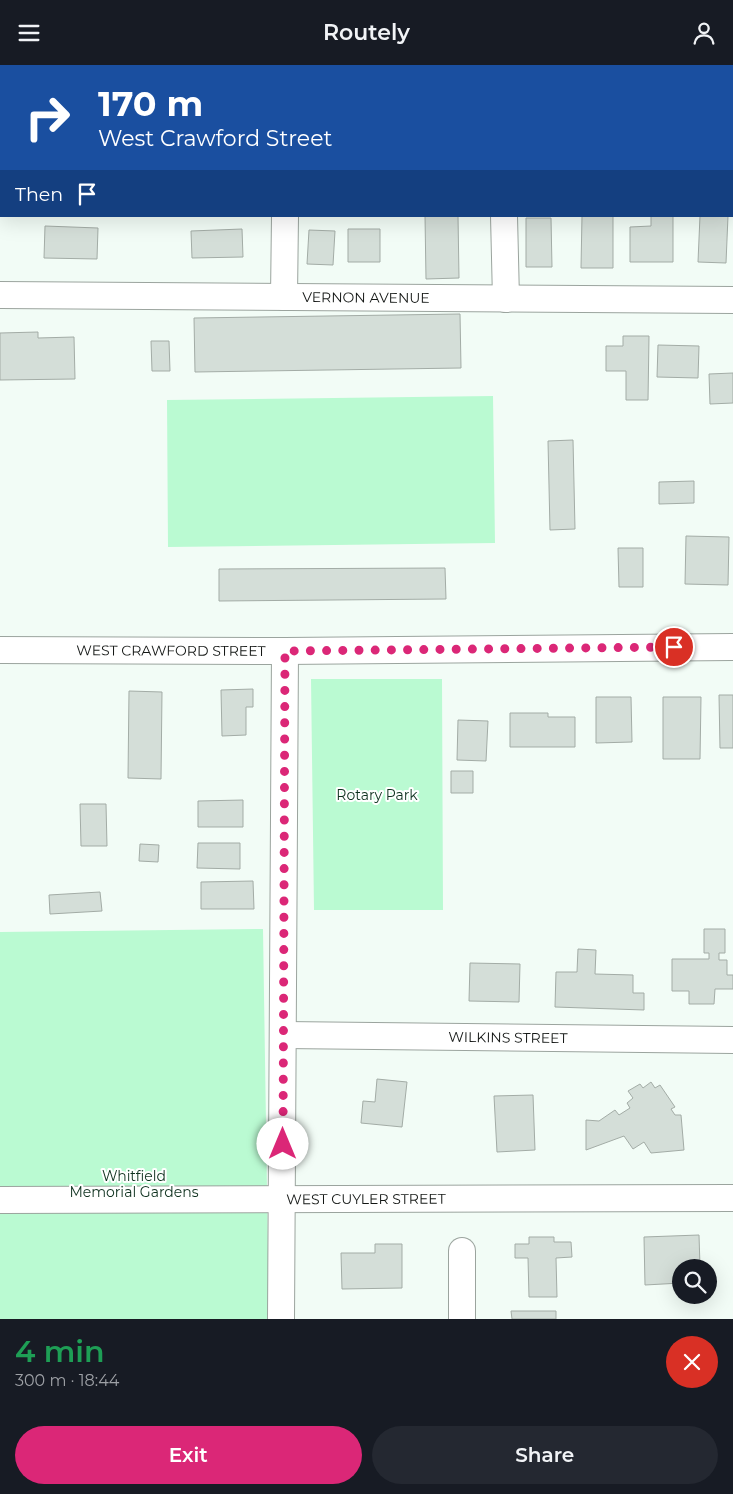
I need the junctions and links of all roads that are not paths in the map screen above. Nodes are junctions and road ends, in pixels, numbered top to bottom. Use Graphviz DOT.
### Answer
graph roads {
  1 [pos="285,217"];
  2 [pos="504,217"];
  3 [pos="0,295"];
  4 [pos="284,297"];
  5 [pos="506,299"];
  6 [pos="733,299"];
  7 [pos="733,647"];
  8 [pos="0,650"];
  9 [pos="285,651"];
  10 [pos="284,1035"];
  11 [pos="733,1040"];
  12 [pos="733,1198"];
  13 [pos="282,1199"];
  14 [pos="0,1200"];
  15 [pos="462,1251"];
  16 [pos="281,1319"];
  17 [pos="462,1319"];
  1 -- 4 [label="street"];
  2 -- 5 [label="street"];
  3 -- 4 [label="street, VERNON AVENUE"];
  4 -- 5 [label="street, VERNON AVENUE"];
  5 -- 6 [label="street, VERNON AVENUE"];
  7 -- 9 [label="street, WEST CRAWFORD STREET"];
  8 -- 9 [label="street, WEST CRAWFORD STREET"];
  9 -- 10 [label="street"];
  10 -- 11 [label="street, WILKINS STREET"];
  10 -- 13 [label="street"];
  12 -- 13 [label="street, WEST CUYLER STREET"];
  13 -- 14 [label="street, WEST CUYLER STREET"];
  13 -- 16 [label="street"];
  15 -- 17 [label="street"];
}
